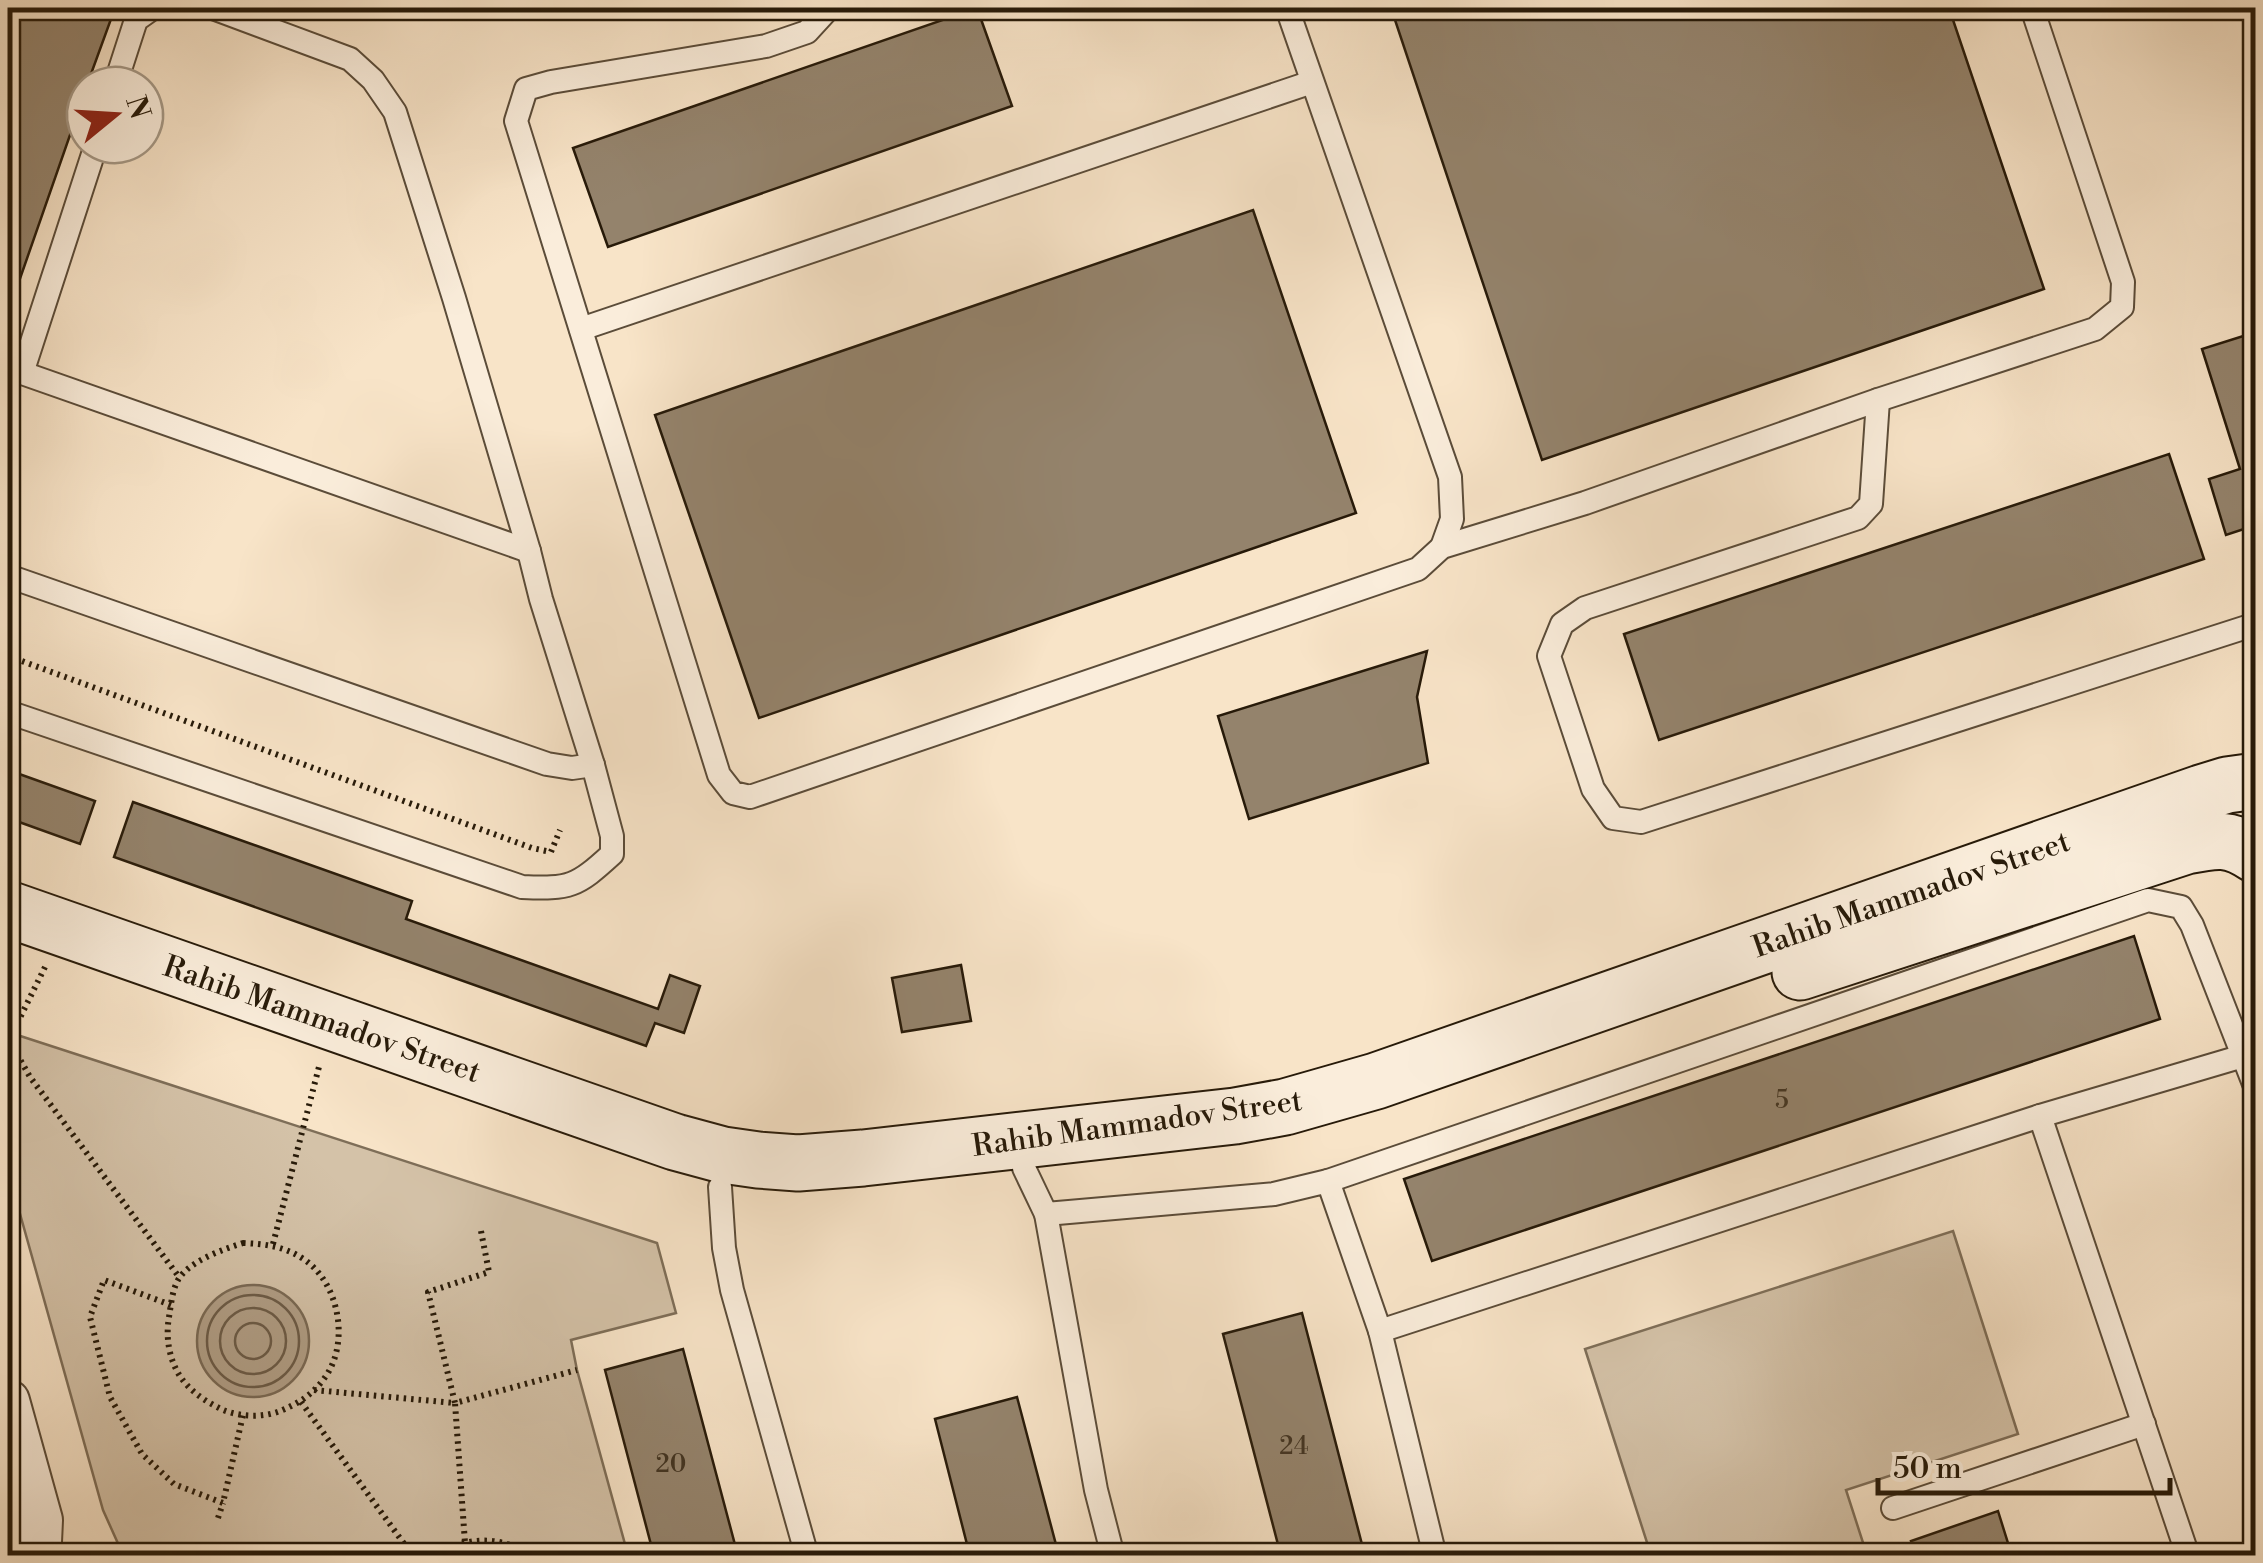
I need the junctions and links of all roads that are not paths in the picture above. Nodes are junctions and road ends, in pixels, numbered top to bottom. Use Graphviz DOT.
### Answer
graph roads {
  1 [pos="153,8"];
  2 [pos="214,8"];
  3 [pos="829,8"];
  4 [pos="1287,8"];
  5 [pos="2032,8"];
  6 [pos="121,65"];
  7 [pos="1312,82"];
  8 [pos="89,165"];
  9 [pos="581,328"];
  10 [pos="15,370"];
  11 [pos="1878,400"];
  12 [pos="1442,547"];
  13 [pos="529,551"];
  14 [pos="8,576"];
  15 [pos="2256,624"];
  16 [pos="8,712"];
  17 [pos="593,766"];
  18 [pos="2256,781"];
  19 [pos="2251,839"];
  20 [pos="8,910"];
  21 [pos="29,948"];
  22 [pos="2243,1056"];
  23 [pos="2256,1089"];
  24 [pos="1325,1110"];
  25 [pos="2040,1116"];
  26 [pos="722,1171"];
  27 [pos="1328,1181"];
  28 [pos="1035,1191"];
  29 [pos="1380,1331"];
  30 [pos="8,1400"];
  31 [pos="2144,1424"];
  32 [pos="1894,1508"];
  33 [pos="36,1556"];
  34 [pos="807,1556"];
  35 [pos="1113,1556"];
  36 [pos="1435,1556"];
  37 [pos="2188,1556"];
  1 -- 6 [label="lane"];
  2 -- 13 [label="lane"];
  3 -- 9 [label="lane"];
  4 -- 7 [label="lane"];
  5 -- 11 [label="lane"];
  7 -- 9 [label="lane"];
  7 -- 12 [label="lane"];
  8 -- 10 [label="lane"];
  9 -- 12 [label="lane"];
  10 -- 13 [label="lane"];
  11 -- 12 [label="lane"];
  11 -- 15 [label="lane"];
  13 -- 17 [label="lane"];
  14 -- 17 [label="lane"];
  16 -- 17 [label="lane"];
  18 -- 24 [label="main road, Rahib Mammadov Street"];
  19 -- 24 [label="main road, Rahib Mammadov Street"];
  20 -- 26 [label="main road, Rahib Mammadov Street"];
  21 -- 26 [label="main road, Rahib Mammadov Street"];
  22 -- 23 [label="lane"];
  22 -- 25 [label="lane"];
  22 -- 27 [label="lane"];
  24 -- 26 [label="main road, Rahib Mammadov Street"];
  24 -- 28 [label="main road, Rahib Mammadov Street"];
  25 -- 29 [label="lane"];
  25 -- 31 [label="lane"];
  26 -- 28 [label="main road, Rahib Mammadov Street"];
  26 -- 34 [label="lane"];
  27 -- 28 [label="lane"];
  27 -- 29 [label="lane"];
  28 -- 35 [label="lane"];
  29 -- 36 [label="lane"];
  30 -- 33 [label="street"];
  31 -- 32 [label="lane"];
  31 -- 37 [label="lane"];
}
